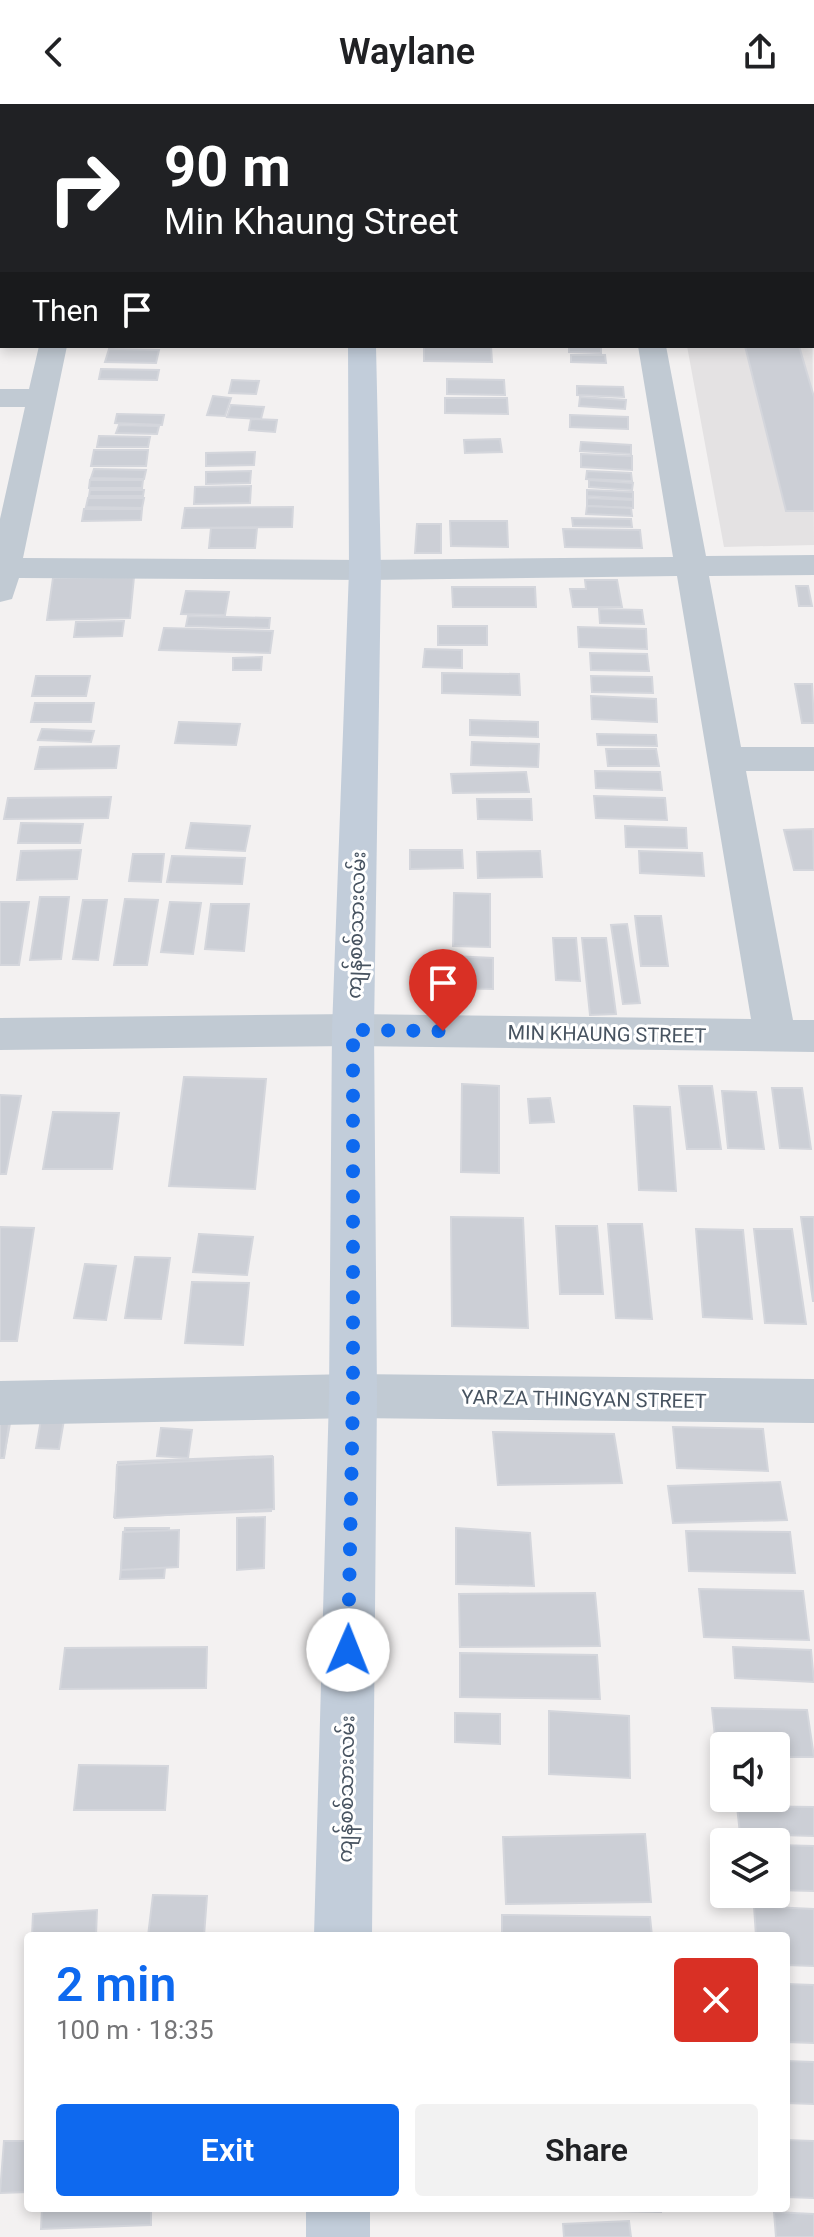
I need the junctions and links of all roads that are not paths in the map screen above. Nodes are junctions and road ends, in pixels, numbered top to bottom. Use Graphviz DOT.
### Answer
graph roads {
  1 [pos="53,348"];
  2 [pos="362,348"];
  3 [pos="652,348"];
  4 [pos="0,398"];
  5 [pos="42,398"];
  6 [pos="814,565"];
  7 [pos="691,566"];
  8 [pos="365,570"];
  9 [pos="2,576"];
  10 [pos="726,759"];
  11 [pos="814,759"];
  12 [pos="353,1030"];
  13 [pos="0,1034"];
  14 [pos="794,1036"];
  15 [pos="353,1396"];
  16 [pos="814,1401"];
  17 [pos="0,1403"];
  18 [pos="343,1932"];
  19 [pos="338,2212"];
  20 [pos="338,2237"];
  1 -- 5 [label="street"];
  2 -- 8 [label="street, ကျန်စစ်သားလမ်း"];
  3 -- 7 [label="street"];
  4 -- 5 [label="street"];
  5 -- 9 [label="street"];
  6 -- 7 [label="street"];
  7 -- 8 [label="street"];
  7 -- 10 [label="street"];
  8 -- 9 [label="street"];
  8 -- 12 [label="street, ကျန်စစ်သားလမ်း"];
  10 -- 11 [label="street"];
  10 -- 14 [label="street"];
  12 -- 13 [label="street, MIN KHAUNG STREET"];
  12 -- 14 [label="street, MIN KHAUNG STREET"];
  12 -- 15 [label="street, ကျန်စစ်သားလမ်း"];
  15 -- 16 [label="street, YAR ZA THINGYAN STREET"];
  15 -- 17 [label="street, YAR ZA THINGYAN STREET"];
  15 -- 18 [label="street, ကျန်စစ်သားလမ်း"];
  19 -- 20 [label="street"];
}
